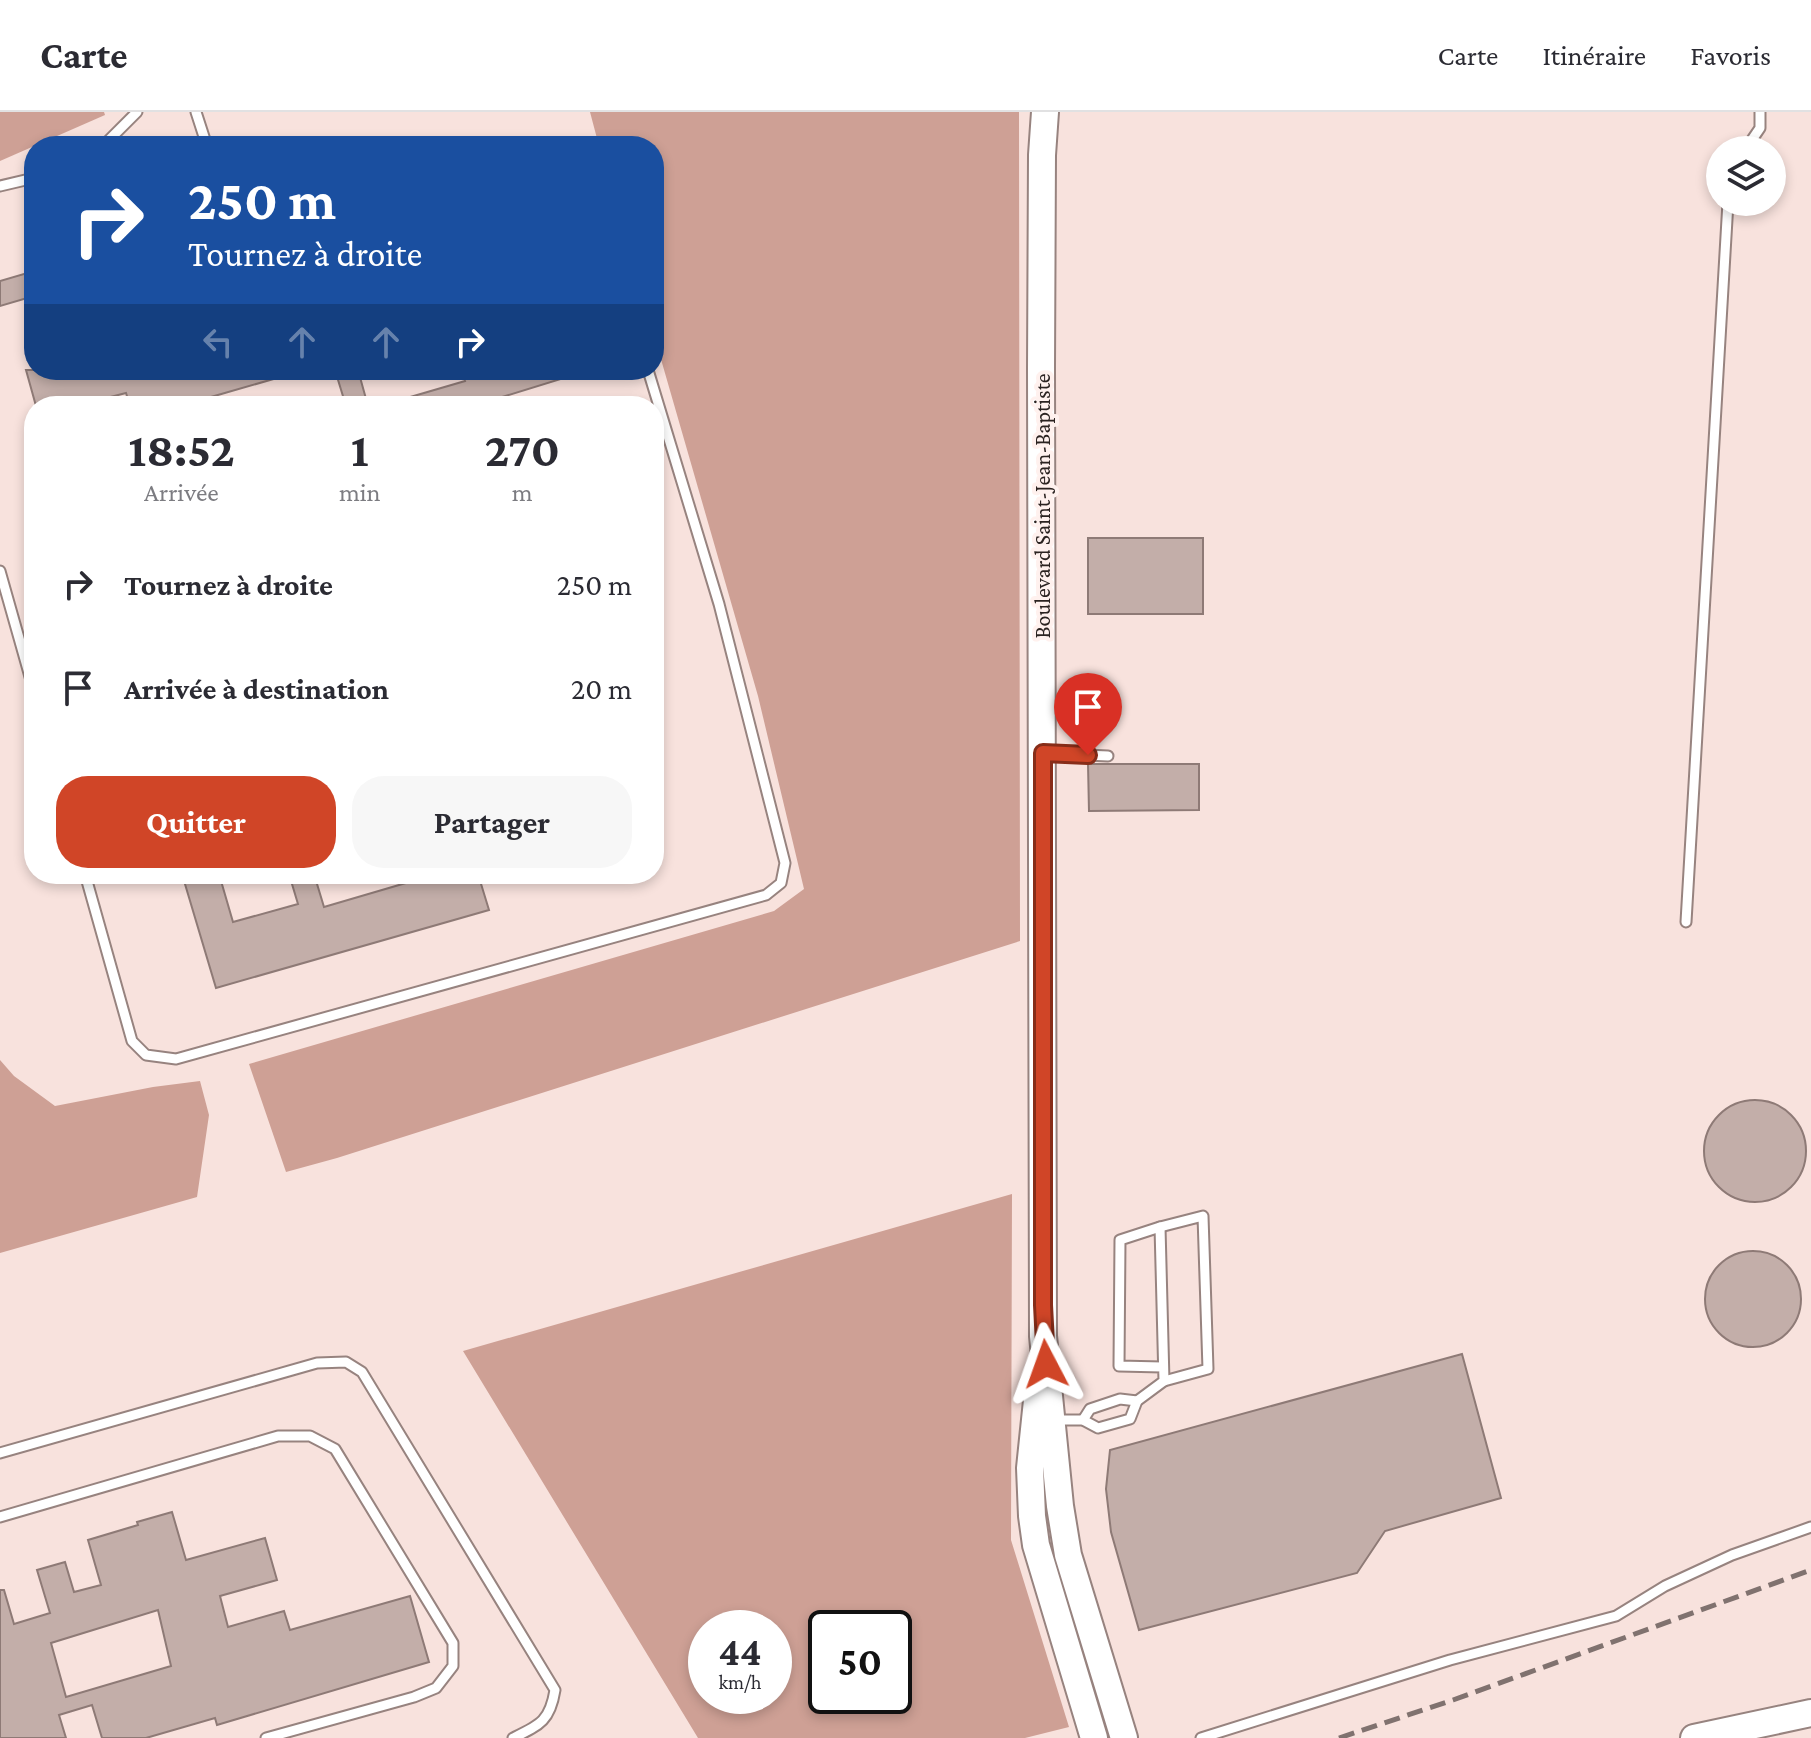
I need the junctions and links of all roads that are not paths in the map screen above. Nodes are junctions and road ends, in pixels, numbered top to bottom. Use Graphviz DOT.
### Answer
graph roads {
  1 [pos="137,112"];
  2 [pos="196,112"];
  3 [pos="1042,112"];
  4 [pos="1760,112"];
  5 [pos="113,136"];
  6 [pos="204,136"];
  7 [pos="1755,136"];
  8 [pos="24,180"];
  9 [pos="0,186"];
  10 [pos="1727,216"];
  11 [pos="664,423"];
  12 [pos="0,571"];
  13 [pos="24,656"];
  14 [pos="1043,753"];
  15 [pos="1108,756"];
  16 [pos="88,884"];
  17 [pos="1686,922"];
  18 [pos="1160,1227"];
  19 [pos="1043,1336"];
  20 [pos="1162,1367"];
  21 [pos="1164,1381"];
  22 [pos="1137,1401"];
  23 [pos="1051,1420"];
  24 [pos="1083,1420"];
  25 [pos="0,1453"];
  26 [pos="0,1517"];
  27 [pos="1811,1527"];
  28 [pos="1811,1713"];
  29 [pos="266,1738"];
  30 [pos="513,1738"];
  31 [pos="1094,1738"];
  32 [pos="1124,1738"];
  33 [pos="1201,1738"];
  34 [pos="1694,1738"];
  1 -- 5 [label="lane"];
  2 -- 6 [label="lane"];
  3 -- 14 [label="main road, Boulevard Saint-Jean-Baptiste"];
  4 -- 7 [label="lane"];
  8 -- 9 [label="lane"];
  10 -- 17 [label="lane"];
  11 -- 16 [label="lane"];
  12 -- 13 [label="lane"];
  14 -- 15 [label="lane"];
  14 -- 19 [label="main road, Boulevard Saint-Jean-Baptiste"];
  18 -- 20 [label="lane"];
  18 -- 20 [label="lane"];
  18 -- 21 [label="lane"];
  19 -- 23 [label="main road, Boulevard Saint-Jean-Baptiste"];
  19 -- 31 [label="main road, Boulevard Saint-Jean-Baptiste"];
  20 -- 21 [label="lane"];
  21 -- 22 [label="lane"];
  22 -- 24 [label="lane"];
  22 -- 24 [label="lane"];
  23 -- 24 [label="lane"];
  23 -- 32 [label="main road, Boulevard Saint-Jean-Baptiste"];
  25 -- 30 [label="lane"];
  26 -- 29 [label="lane"];
  27 -- 33 [label="lane"];
  28 -- 34 [label="main road"];
}
